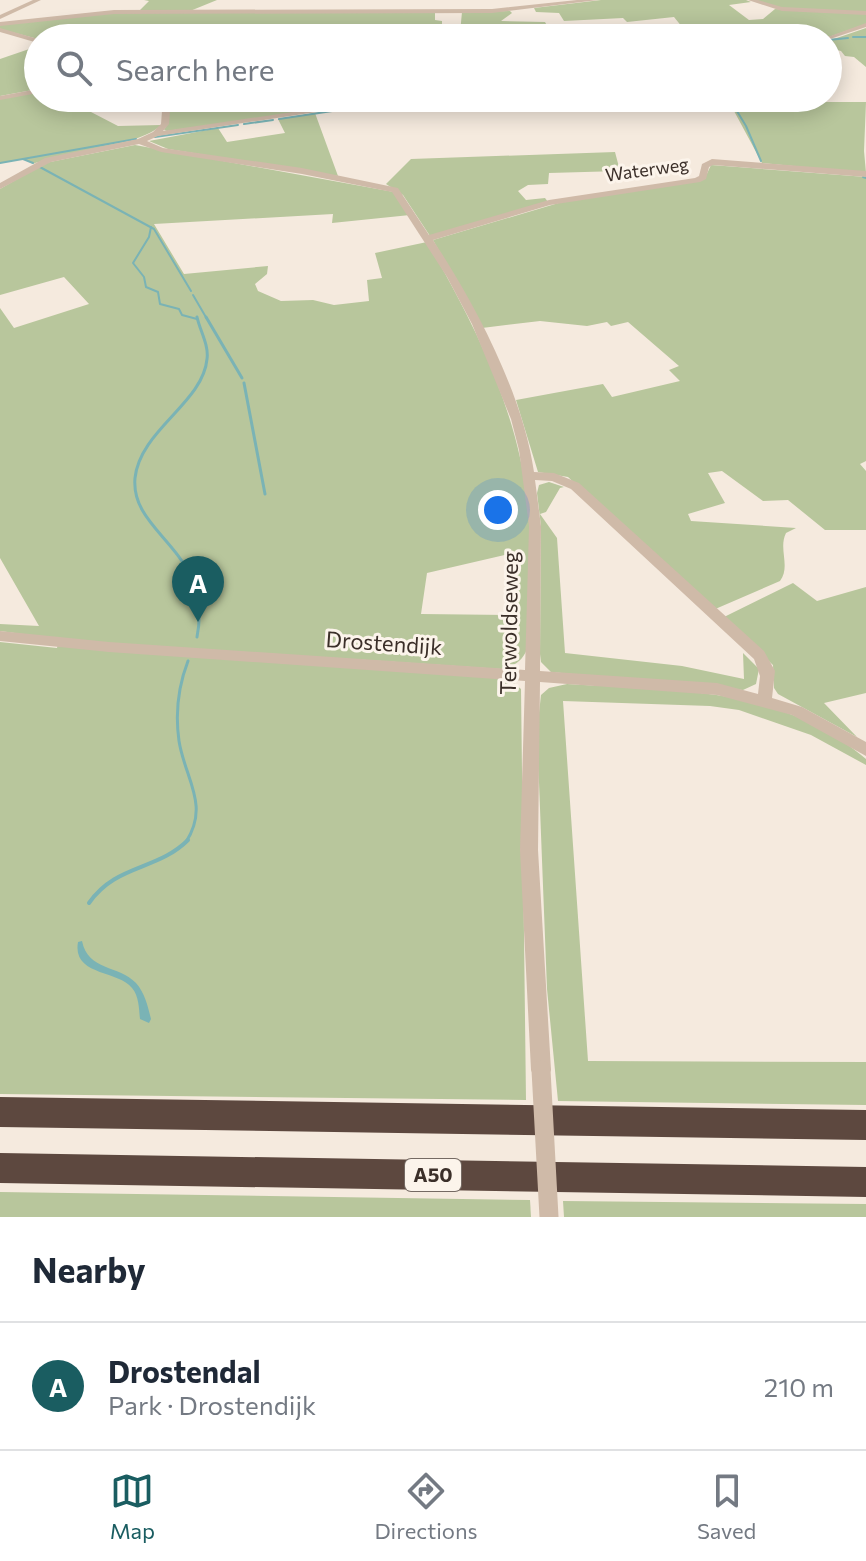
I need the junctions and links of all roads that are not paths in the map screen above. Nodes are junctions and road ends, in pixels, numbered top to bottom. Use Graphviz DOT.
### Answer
graph roads {
  1 [pos="38,0"];
  2 [pos="595,0"];
  3 [pos="751,0"];
  4 [pos="866,13"];
  5 [pos="0,17"];
  6 [pos="0,24"];
  7 [pos="866,25"];
  8 [pos="0,30"];
  9 [pos="842,33"];
  10 [pos="24,37"];
  11 [pos="24,94"];
  12 [pos="0,98"];
  13 [pos="166,112"];
  14 [pos="305,112"];
  15 [pos="156,134"];
  16 [pos="141,140"];
  17 [pos="866,174"];
  18 [pos="0,186"];
  19 [pos="427,239"];
  20 [pos="529,476"];
  21 [pos="0,636"];
  22 [pos="532,674"];
  23 [pos="764,699"];
  24 [pos="866,750"];
  25 [pos="0,1112"];
  26 [pos="866,1125"];
  27 [pos="0,1168"];
  28 [pos="866,1182"];
  29 [pos="549,1217"];
  1 -- 5 [label="street"];
  2 -- 6 [label="street"];
  3 -- 4 [label="street"];
  7 -- 9 [label="street"];
  8 -- 10 [label="street"];
  11 -- 12 [label="street"];
  13 -- 15 [label="street"];
  14 -- 15 [label="street"];
  15 -- 16 [label="street"];
  16 -- 18 [label="street"];
  16 -- 19 [label="street, Terwoldseweg"];
  17 -- 19 [label="street, Waterweg"];
  19 -- 20 [label="street, Terwoldseweg"];
  20 -- 22 [label="street, Terwoldseweg"];
  20 -- 23 [label="street"];
  21 -- 22 [label="street, Drostendijk"];
  22 -- 23 [label="street, Drostendijk"];
  22 -- 29 [label="street, Terwoldseweg, bridge"];
  23 -- 24 [label="street, Drostendijk"];
  25 -- 26 [label="highway"];
  27 -- 28 [label="highway, A50"];
}
